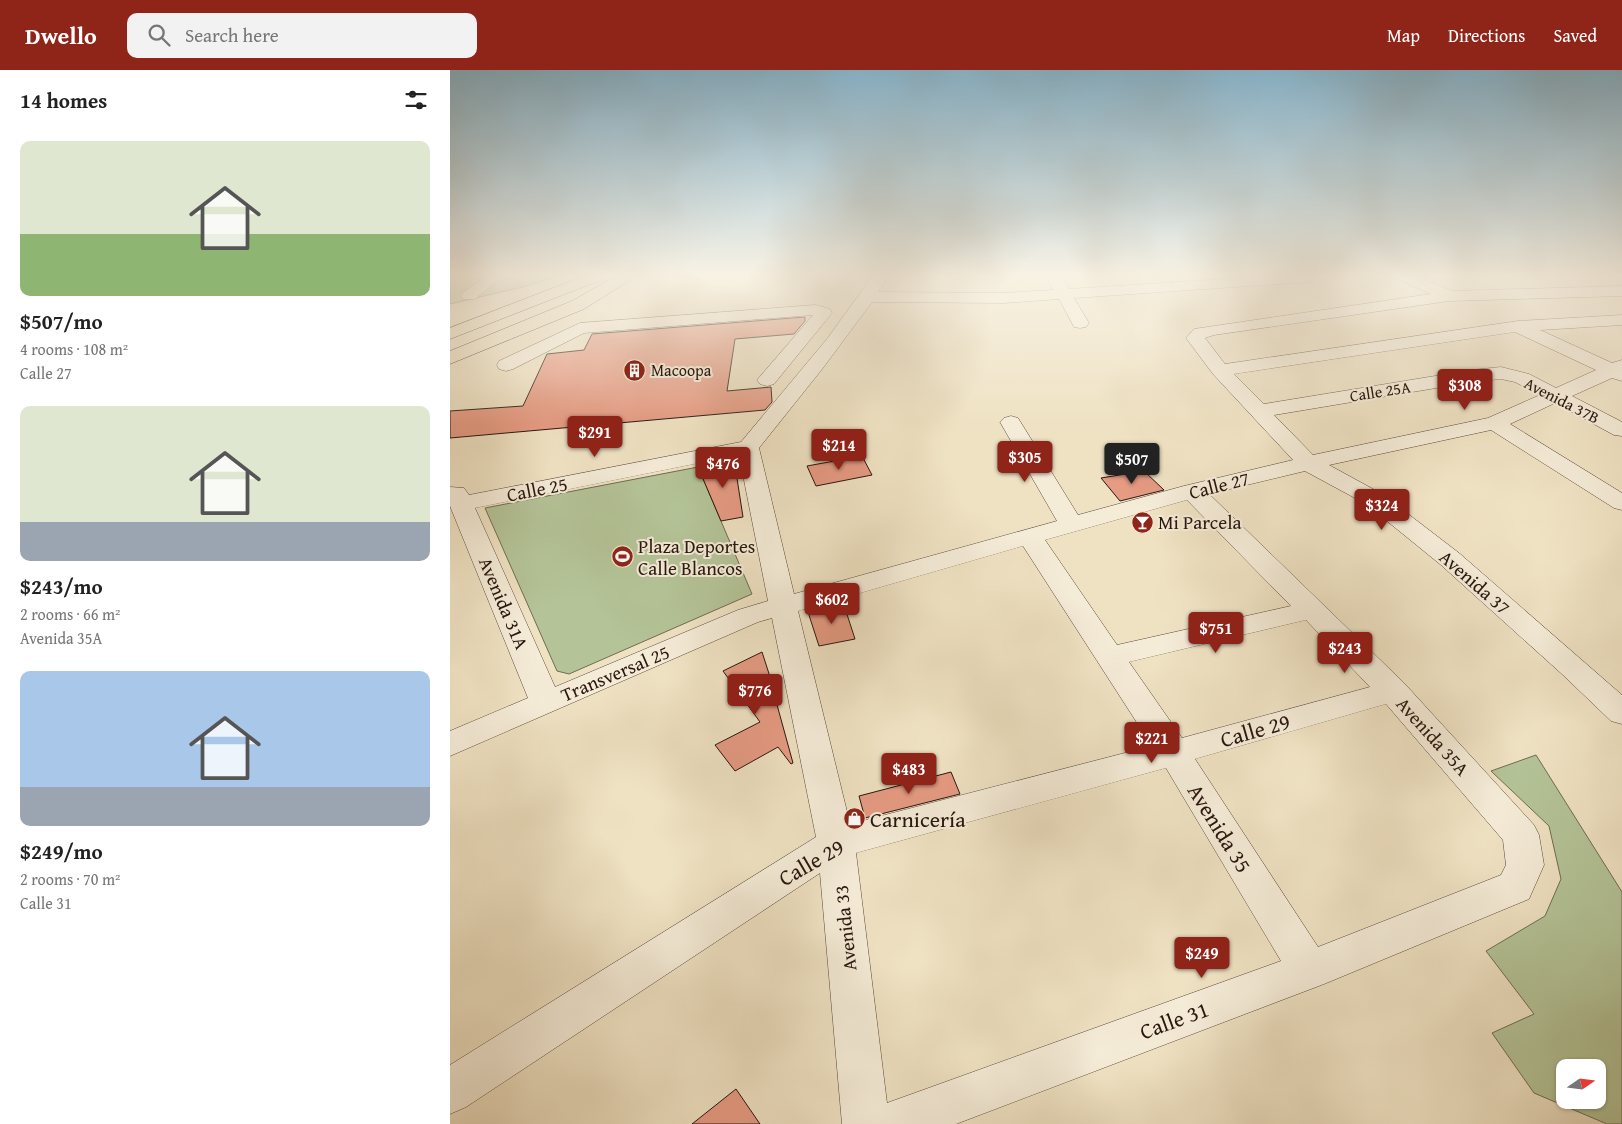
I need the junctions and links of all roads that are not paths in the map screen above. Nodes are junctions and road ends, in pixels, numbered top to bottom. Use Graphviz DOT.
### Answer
graph roads {
  1 [pos="470,326"];
  2 [pos="496,326"];
  3 [pos="527,326"];
  4 [pos="606,326"];
  5 [pos="813,326"];
  6 [pos="846,326"];
  7 [pos="1241,326"];
  8 [pos="1517,326"];
  9 [pos="1518,326"];
  10 [pos="450,334"];
  11 [pos="450,344"];
  12 [pos="788,356"];
  13 [pos="822,357"];
  14 [pos="450,358"];
  15 [pos="506,365"];
  16 [pos="1220,370"];
  17 [pos="1618,370"];
  18 [pos="1501,373"];
  19 [pos="767,380"];
  20 [pos="1557,395"];
  21 [pos="1259,411"];
  22 [pos="1011,422"];
  23 [pos="1494,424"];
  24 [pos="1622,430"];
  25 [pos="748,447"];
  26 [pos="1308,462"];
  27 [pos="1192,491"];
  28 [pos="456,499"];
  29 [pos="1622,503"];
  30 [pos="1072,525"];
  31 [pos="1030,537"];
  32 [pos="783,605"];
  33 [pos="1313,610"];
  34 [pos="1110,656"];
  35 [pos="1393,691"];
  36 [pos="546,702"];
  37 [pos="1622,713"];
  38 [pos="450,744"];
  39 [pos="1174,753"];
  40 [pos="1521,835"];
  41 [pos="836,843"];
  42 [pos="1309,970"];
  43 [pos="450,1091"];
  44 [pos="866,1124"];
  45 [pos="894,1124"];
  1 -- 10 [label="highway"];
  2 -- 11 [label="highway"];
  3 -- 14 [label="highway"];
  4 -- 15 [label="street"];
  5 -- 12 [label="street"];
  6 -- 13 [label="street"];
  7 -- 16 [label="street, Avenida 37"];
  8 -- 16 [label="street"];
  9 -- 17 [label="street"];
  12 -- 13 [label="street"];
  12 -- 19 [label="street"];
  13 -- 25 [label="street"];
  16 -- 21 [label="street, Avenida 37"];
  17 -- 20 [label="street, Calle 27"];
  18 -- 20 [label="street, Avenida 37B"];
  18 -- 21 [label="street, Calle 25A"];
  20 -- 23 [label="street, Calle 27"];
  20 -- 24 [label="street, Avenida 37B"];
  21 -- 26 [label="street, Avenida 37"];
  22 -- 30 [label="street"];
  23 -- 26 [label="street, Calle 27"];
  23 -- 29 [label="street"];
  25 -- 28 [label="street, Calle 25"];
  25 -- 32 [label="street, Avenida 33"];
  26 -- 27 [label="street, Calle 27"];
  26 -- 37 [label="street, Avenida 37"];
  27 -- 30 [label="street, Calle 27"];
  27 -- 33 [label="street, Avenida 35A"];
  28 -- 36 [label="street, Avenida 31A"];
  30 -- 31 [label="street, Calle 27"];
  31 -- 32 [label="street, Calle 27"];
  31 -- 34 [label="street, Avenida 35"];
  32 -- 36 [label="street, Transversal 25"];
  32 -- 41 [label="street, Avenida 33"];
  33 -- 34 [label="street"];
  33 -- 35 [label="street, Avenida 35A"];
  34 -- 39 [label="street, Avenida 35"];
  35 -- 39 [label="street, Calle 29"];
  35 -- 40 [label="street, Avenida 35A"];
  36 -- 38 [label="street, Transversal 25"];
  39 -- 41 [label="street, Calle 29"];
  39 -- 42 [label="street, Avenida 35"];
  40 -- 42 [label="street, Calle 31"];
  41 -- 43 [label="street, Calle 29"];
  41 -- 44 [label="street, Avenida 33"];
  42 -- 45 [label="street, Calle 31"];
}
